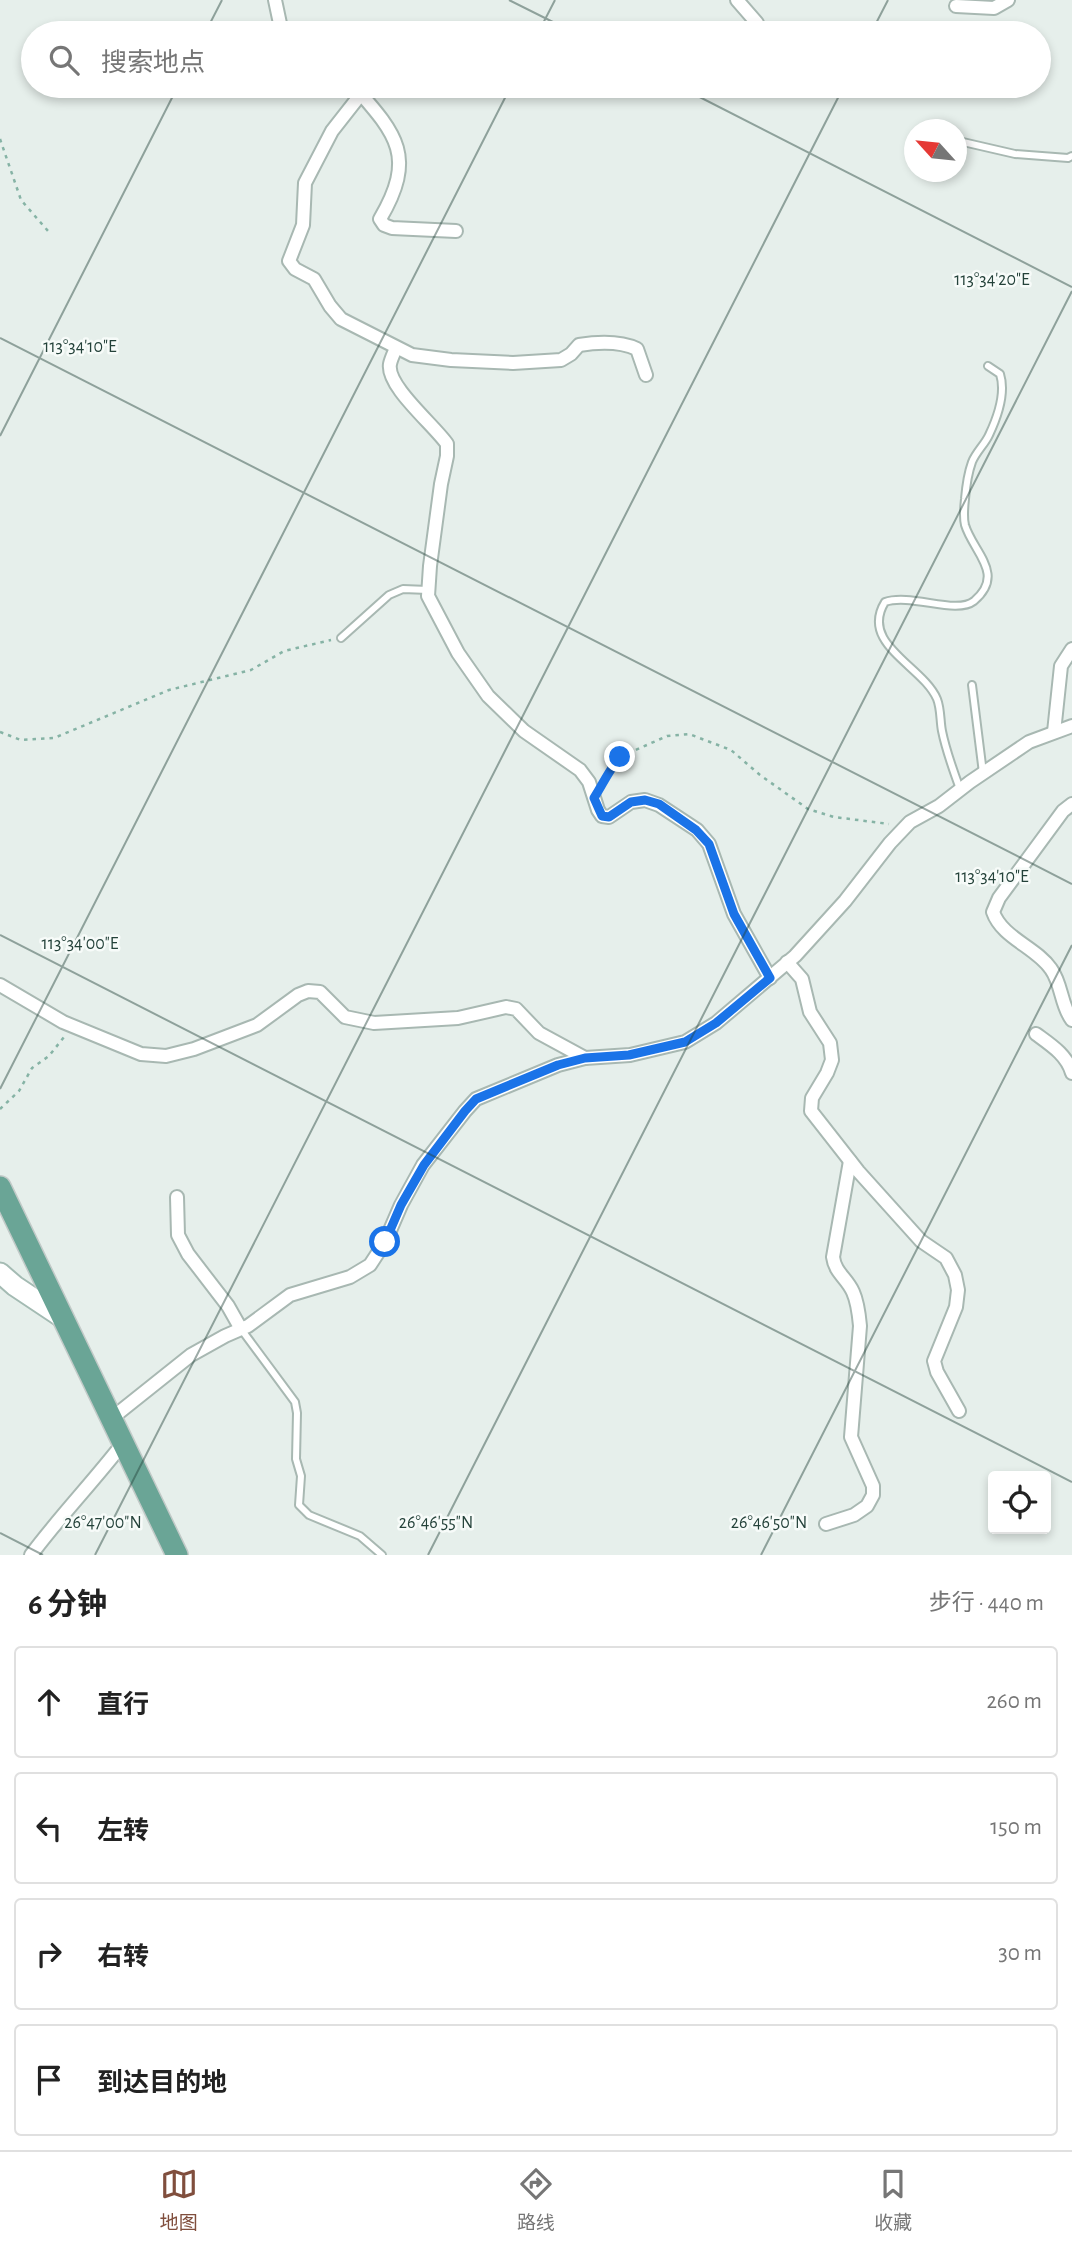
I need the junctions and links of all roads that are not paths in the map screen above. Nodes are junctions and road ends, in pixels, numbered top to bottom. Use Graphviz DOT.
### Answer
graph roads {
  1 [pos="275,0"];
  2 [pos="737,0"];
  3 [pos="1008,0"];
  4 [pos="956,6"];
  5 [pos="279,21"];
  6 [pos="755,21"];
  7 [pos="352,98"];
  8 [pos="364,98"];
  9 [pos="967,143"];
  10 [pos="1072,156"];
  11 [pos="456,231"];
  12 [pos="396,348"];
  13 [pos="988,366"];
  14 [pos="646,375"];
  15 [pos="428,590"];
  16 [pos="341,638"];
  17 [pos="1072,649"];
  18 [pos="972,685"];
  19 [pos="1072,726"];
  20 [pos="1054,732"];
  21 [pos="983,773"];
  22 [pos="960,789"];
  23 [pos="1072,804"];
  24 [pos="787,962"];
  25 [pos="770,978"];
  26 [pos="0,985"];
  27 [pos="1072,1020"];
  28 [pos="1036,1034"];
  29 [pos="585,1058"];
  30 [pos="1072,1073"];
  31 [pos="850,1161"];
  32 [pos="0,1189"];
  33 [pos="177,1198"];
  34 [pos="0,1273"];
  35 [pos="63,1318"];
  36 [pos="241,1329"];
  37 [pos="959,1410"];
  38 [pos="112,1418"];
  39 [pos="124,1442"];
  40 [pos="826,1524"];
  41 [pos="36,1552"];
  42 [pos="177,1555"];
  43 [pos="382,1555"];
  1 -- 5 [label="street"];
  2 -- 6 [label="street"];
  3 -- 4 [label="street"];
  7 -- 12 [label="street"];
  8 -- 11 [label="street"];
  9 -- 10 [label="lane"];
  12 -- 14 [label="street"];
  12 -- 15 [label="street"];
  13 -- 22 [label="lane"];
  15 -- 16 [label="lane"];
  15 -- 25 [label="street"];
  17 -- 20 [label="street"];
  18 -- 21 [label="lane"];
  19 -- 20 [label="street"];
  20 -- 21 [label="street"];
  21 -- 22 [label="street"];
  22 -- 24 [label="street"];
  23 -- 27 [label="street"];
  24 -- 25 [label="street"];
  24 -- 31 [label="street"];
  25 -- 29 [label="street"];
  26 -- 29 [label="street"];
  28 -- 30 [label="street"];
  29 -- 36 [label="street"];
  31 -- 37 [label="street"];
  31 -- 40 [label="street"];
  32 -- 35 [label="main road"];
  33 -- 36 [label="street"];
  34 -- 35 [label="main road"];
  35 -- 38 [label="main road"];
  36 -- 38 [label="street"];
  36 -- 43 [label="lane"];
  38 -- 39 [label="main road"];
  39 -- 41 [label="street"];
  39 -- 42 [label="main road"];
}
